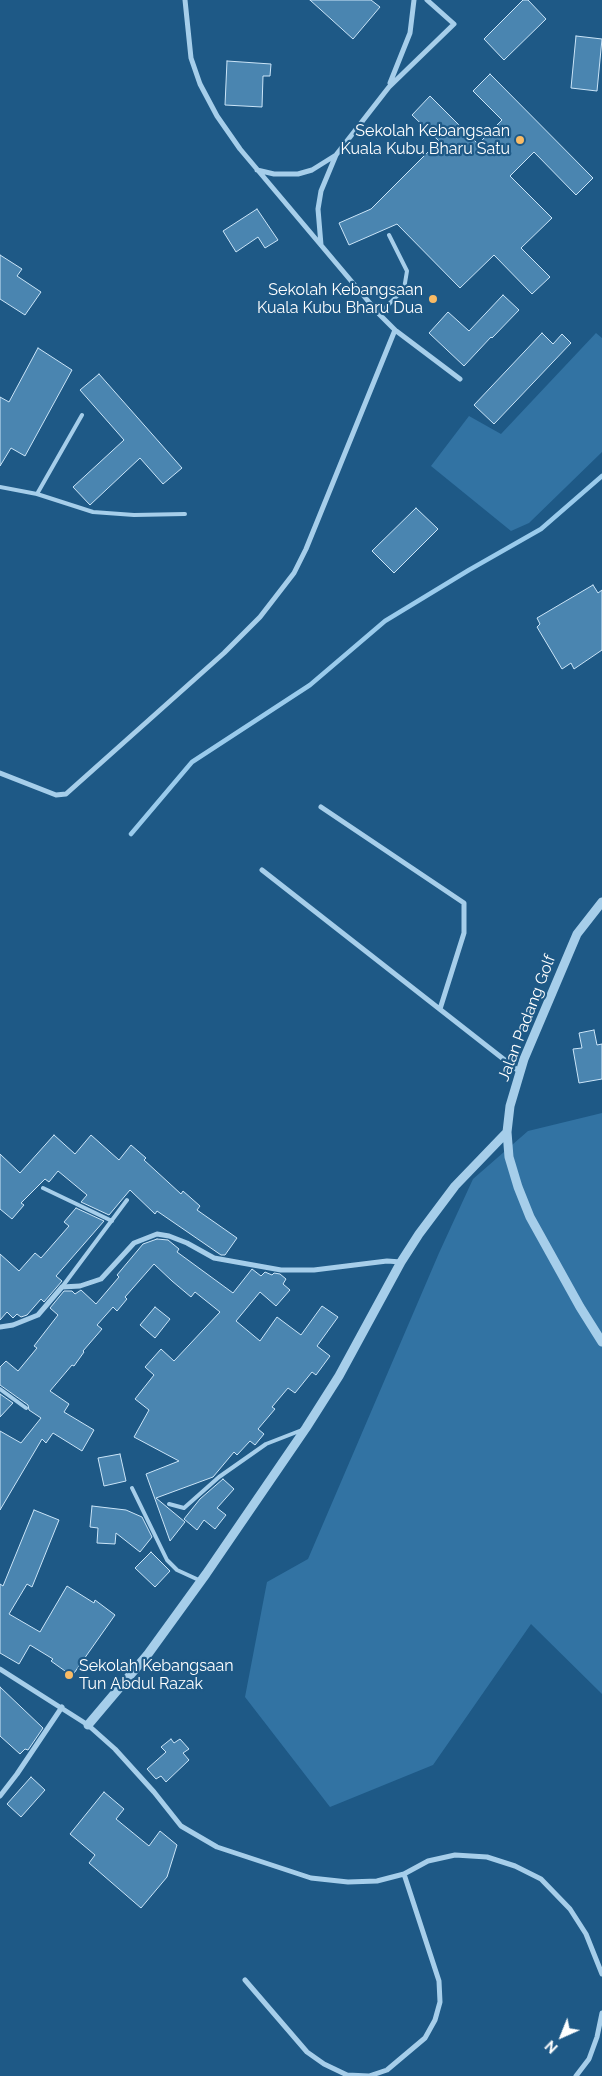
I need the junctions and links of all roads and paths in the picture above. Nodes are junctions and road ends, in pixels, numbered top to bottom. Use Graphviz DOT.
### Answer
graph roads {
  1 [pos="185,0"];
  2 [pos="414,0"];
  3 [pos="427,0"];
  4 [pos="389,87"];
  5 [pos="336,155"];
  6 [pos="256,170"];
  7 [pos="389,235"];
  8 [pos="321,245"];
  9 [pos="379,314"];
  10 [pos="395,330"];
  11 [pos="460,379"];
  12 [pos="82,415"];
  13 [pos="0,487"];
  14 [pos="37,494"];
  15 [pos="185,514"];
  16 [pos="2,775"];
  17 [pos="0,782"];
  18 [pos="321,807"];
  19 [pos="262,870"];
  20 [pos="602,902"];
  21 [pos="440,1009"];
  22 [pos="520,1072"];
  23 [pos="507,1132"];
  24 [pos="43,1188"];
  25 [pos="127,1200"];
  26 [pos="112,1222"];
  27 [pos="401,1262"];
  28 [pos="62,1287"];
  29 [pos="0,1327"];
  30 [pos="602,1342"];
  31 [pos="0,1389"];
  32 [pos="26,1408"];
  33 [pos="306,1428"];
  34 [pos="132,1488"];
  35 [pos="169,1504"];
  36 [pos="201,1581"];
  37 [pos="0,1669"];
  38 [pos="62,1707"];
  39 [pos="88,1725"];
  40 [pos="0,1796"];
  41 [pos="404,1874"];
  42 [pos="602,1974"];
  43 [pos="245,1980"];
  44 [pos="602,2013"];
  45 [pos="576,2076"];
  1 -- 6 [label="street"];
  2 -- 4 [label="street"];
  3 -- 4 [label="street"];
  4 -- 5 [label="street"];
  5 -- 6 [label="street"];
  5 -- 8 [label="street"];
  6 -- 8 [label="street"];
  7 -- 9 [label="lane"];
  8 -- 9 [label="street"];
  9 -- 10 [label="street"];
  10 -- 11 [label="street"];
  10 -- 16 [label="street"];
  12 -- 14 [label="lane"];
  13 -- 14 [label="lane"];
  14 -- 15 [label="lane"];
  16 -- 17 [label="street"];
  18 -- 21 [label="street"];
  19 -- 21 [label="street"];
  20 -- 22 [label="street, Jalan Padang Golf"];
  21 -- 22 [label="street"];
  22 -- 23 [label="street, Jalan Padang Golf"];
  23 -- 27 [label="street"];
  23 -- 30 [label="street, Jalan Padang Golf"];
  24 -- 26 [label="lane"];
  25 -- 26 [label="lane"];
  26 -- 28 [label="lane"];
  27 -- 28 [label="street"];
  27 -- 33 [label="street"];
  28 -- 29 [label="street"];
  31 -- 32 [label="lane"];
  33 -- 35 [label="lane"];
  33 -- 36 [label="street"];
  34 -- 36 [label="lane"];
  36 -- 39 [label="street"];
  37 -- 38 [label="street"];
  38 -- 39 [label="street"];
  38 -- 40 [label="street"];
  39 -- 41 [label="street"];
  41 -- 42 [label="street"];
  41 -- 43 [label="street"];
  44 -- 45 [label="street"];
}
